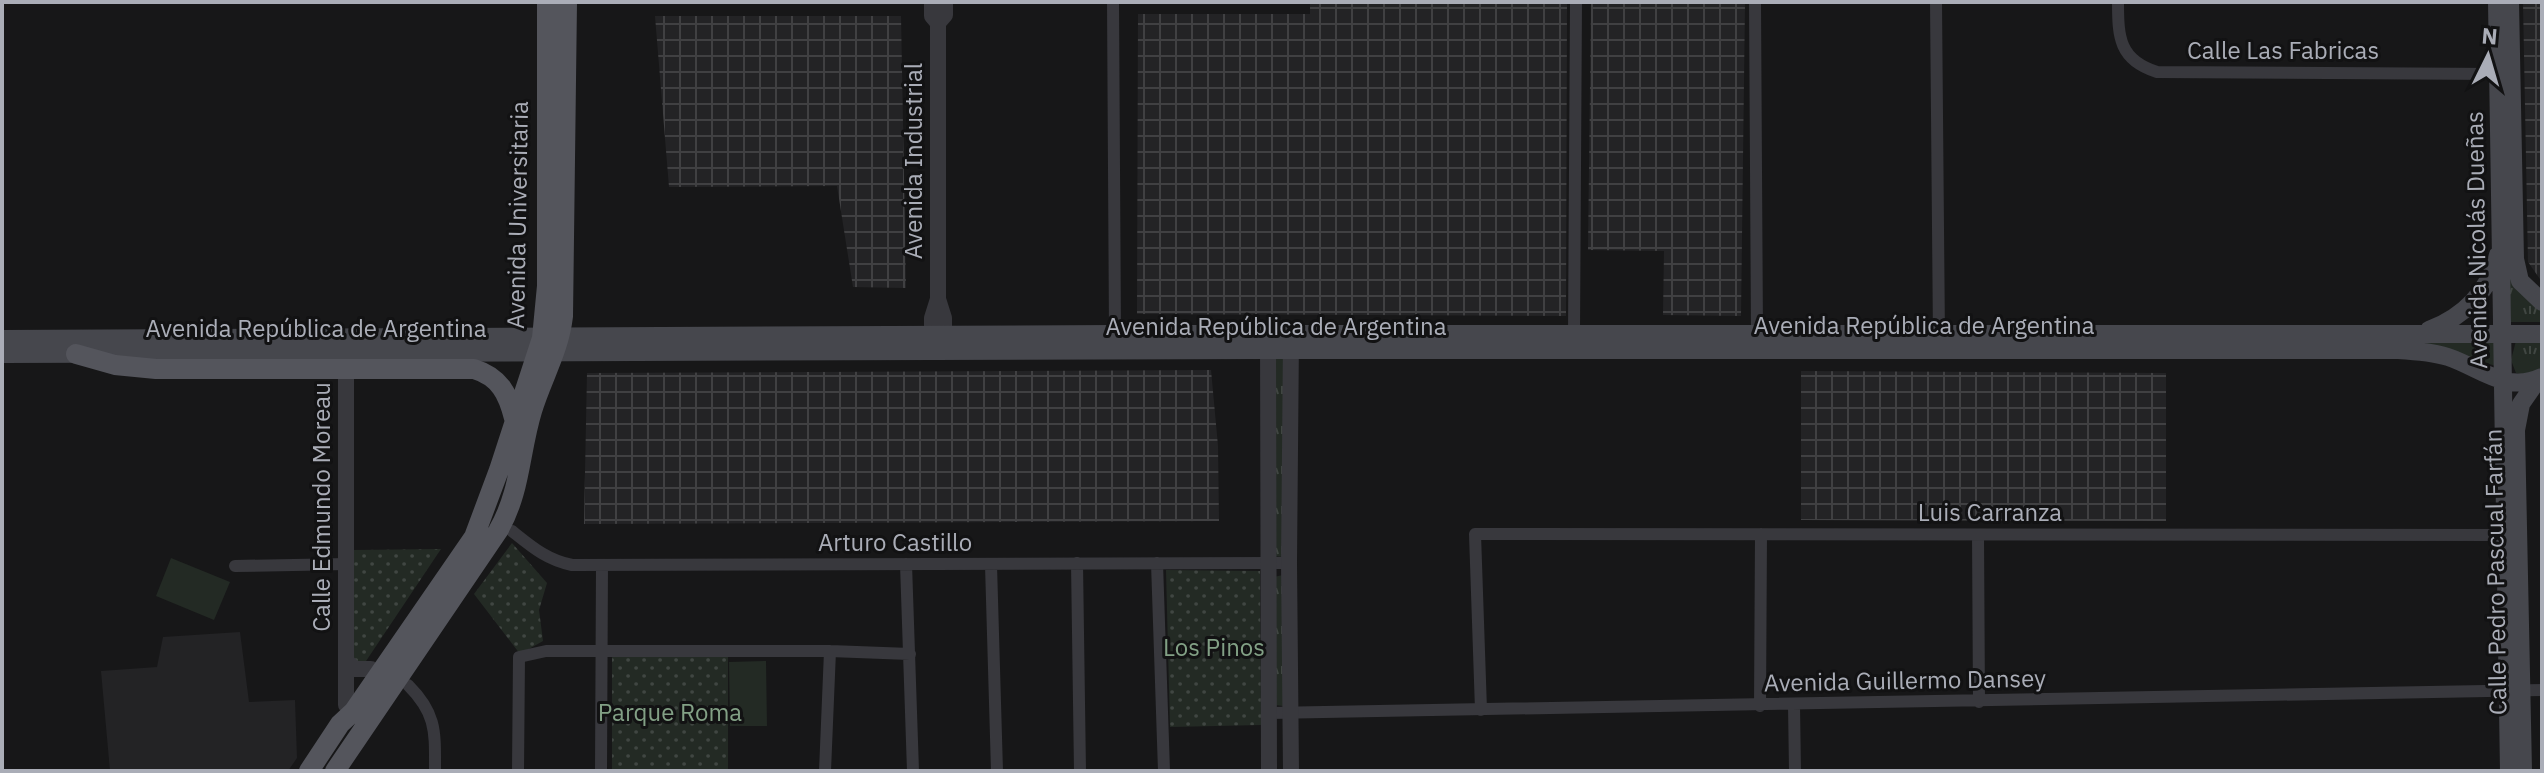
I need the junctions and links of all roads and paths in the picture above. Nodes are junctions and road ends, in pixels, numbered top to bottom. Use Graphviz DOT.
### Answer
graph roads {
  1 [pos="547,2"];
  2 [pos="567,2"];
  3 [pos="932,2"];
  4 [pos="945,2"];
  5 [pos="1113,2"];
  6 [pos="1576,2"];
  7 [pos="1755,2"];
  8 [pos="1936,2"];
  9 [pos="2118,2"];
  10 [pos="2497,2"];
  11 [pos="2510,2"];
  12 [pos="938,23"];
  13 [pos="2498,74"];
  14 [pos="2501,241"];
  15 [pos="2542,302"];
  16 [pos="1115,334"];
  17 [pos="2415,334"];
  18 [pos="2503,334"];
  19 [pos="2542,334"];
  20 [pos="1574,335"];
  21 [pos="1757,335"];
  22 [pos="2,339"];
  23 [pos="1268,342"];
  24 [pos="1291,342"];
  25 [pos="1939,342"];
  26 [pos="938,343"];
  27 [pos="549,345"];
  28 [pos="2,354"];
  29 [pos="76,354"];
  30 [pos="446,361"];
  31 [pos="346,362"];
  32 [pos="2541,378"];
  33 [pos="2503,382"];
  34 [pos="514,418"];
  35 [pos="513,458"];
  36 [pos="517,487"];
  37 [pos="481,516"];
  38 [pos="512,531"];
  39 [pos="1761,534"];
  40 [pos="1978,535"];
  41 [pos="2505,535"];
  42 [pos="1266,562"];
  43 [pos="1077,563"];
  44 [pos="1157,563"];
  45 [pos="1289,563"];
  46 [pos="347,564"];
  47 [pos="906,564"];
  48 [pos="602,565"];
  49 [pos="991,565"];
  50 [pos="235,566"];
  51 [pos="601,651"];
  52 [pos="830,651"];
  53 [pos="910,654"];
  54 [pos="346,661"];
  55 [pos="371,669"];
  56 [pos="408,685"];
  57 [pos="2542,690"];
  58 [pos="2515,691"];
  59 [pos="1979,702"];
  60 [pos="1794,705"];
  61 [pos="1760,706"];
  62 [pos="1481,710"];
  63 [pos="1269,713"];
  64 [pos="1290,713"];
  65 [pos="343,715"];
  66 [pos="368,722"];
  67 [pos="309,771"];
  68 [pos="335,771"];
  69 [pos="435,771"];
  70 [pos="518,771"];
  71 [pos="601,771"];
  72 [pos="825,771"];
  73 [pos="913,771"];
  74 [pos="997,771"];
  75 [pos="1080,771"];
  76 [pos="1164,771"];
  77 [pos="1269,771"];
  78 [pos="1291,771"];
  79 [pos="1795,771"];
  80 [pos="2509,771"];
  81 [pos="2523,771"];
  1 -- 27 [label="main road, Avenida Universitaria"];
  2 -- 27 [label="main road, Avenida Universitaria"];
  3 -- 12 [label="street, Avenida Industrial"];
  4 -- 12 [label="street, Avenida Industrial"];
  5 -- 16 [label="street"];
  6 -- 20 [label="street"];
  7 -- 21 [label="street"];
  8 -- 25 [label="street"];
  9 -- 13 [label="street, Calle Las Fabricas"];
  10 -- 13 [label="main road, Avenida Nicolás Dueñas"];
  11 -- 15 [label="main road, Avenida Nicolás Dueñas"];
  12 -- 26 [label="street, Avenida Industrial"];
  13 -- 14 [label="main road, Avenida Nicolás Dueñas"];
  14 -- 17 [label="main road"];
  14 -- 18 [label="main road, Avenida Nicolás Dueñas"];
  16 -- 23 [label="main road, Avenida República de Argentina"];
  16 -- 26 [label="main road, Avenida República de Argentina"];
  17 -- 18 [label="main road, Avenida República de Argentina"];
  17 -- 25 [label="main road, Avenida República de Argentina"];
  18 -- 19 [label="main road, Avenida República de Argentina"];
  18 -- 33 [label="main road, Avenida Nicolás Dueñas"];
  20 -- 21 [label="main road, Avenida República de Argentina"];
  20 -- 24 [label="main road, Avenida República de Argentina"];
  21 -- 25 [label="main road, Avenida República de Argentina"];
  22 -- 27 [label="main road, Avenida República de Argentina"];
  23 -- 24 [label="main road, Avenida República de Argentina"];
  23 -- 26 [label="main road, Avenida República de Argentina"];
  23 -- 42 [label="street"];
  24 -- 25 [label="main road, Avenida República de Argentina"];
  24 -- 45 [label="street"];
  25 -- 33 [label="main road, Avenida República de Argentina"];
  26 -- 27 [label="main road, Avenida República de Argentina"];
  27 -- 30 [label="main road, Avenida República de Argentina"];
  27 -- 34 [label="main road, Avenida Universitaria"];
  27 -- 35 [label="main road, Avenida Universitaria"];
  28 -- 29 [label="main road"];
  29 -- 31 [label="main road"];
  30 -- 31 [label="main road"];
  30 -- 34 [label="main road"];
  31 -- 46 [label="street, Calle Edmundo Moreau"];
  32 -- 33 [label="main road"];
  32 -- 58 [label="main road, Calle Pedro Pascual Farfán"];
  33 -- 41 [label="main road, Calle Pedro Pascual Farfán"];
  34 -- 35 [label="main road, Avenida Universitaria"];
  35 -- 36 [label="main road, Avenida Universitaria"];
  35 -- 37 [label="main road, Avenida Universitaria"];
  36 -- 38 [label="main road, Avenida Universitaria"];
  36 -- 66 [label="main road, Avenida Universitaria"];
  37 -- 55 [label="main road, Avenida Universitaria"];
  37 -- 65 [label="main road, Avenida Universitaria"];
  38 -- 48 [label="street, Arturo Castillo"];
  38 -- 56 [label="main road, Avenida Universitaria"];
  39 -- 40 [label="street, Luis Carranza"];
  39 -- 61 [label="street"];
  39 -- 62 [label="street, Luis Carranza"];
  40 -- 41 [label="street, Luis Carranza"];
  40 -- 59 [label="street"];
  41 -- 58 [label="main road, Calle Pedro Pascual Farfán"];
  42 -- 44 [label="street, Arturo Castillo"];
  42 -- 45 [label="street, Arturo Castillo"];
  42 -- 63 [label="street"];
  43 -- 44 [label="street, Arturo Castillo"];
  43 -- 49 [label="street, Arturo Castillo"];
  43 -- 75 [label="street"];
  44 -- 76 [label="street"];
  45 -- 64 [label="street"];
  46 -- 50 [label="street"];
  46 -- 54 [label="street, Calle Edmundo Moreau"];
  47 -- 48 [label="street, Arturo Castillo"];
  47 -- 49 [label="street, Arturo Castillo"];
  47 -- 53 [label="street"];
  48 -- 51 [label="street"];
  49 -- 74 [label="street"];
  51 -- 52 [label="street"];
  51 -- 70 [label="street"];
  51 -- 71 [label="street"];
  52 -- 53 [label="street"];
  52 -- 72 [label="street"];
  53 -- 73 [label="street"];
  54 -- 55 [label="street, Calle Edmundo Moreau"];
  54 -- 65 [label="street, Calle Edmundo Moreau"];
  55 -- 65 [label="main road, Avenida Universitaria"];
  56 -- 66 [label="main road, Avenida Universitaria"];
  56 -- 69 [label="street"];
  57 -- 58 [label="street, Avenida Guillermo Dansey"];
  58 -- 59 [label="street, Avenida Guillermo Dansey"];
  58 -- 80 [label="main road, Calle Pedro Pascual Farfán"];
  58 -- 81 [label="main road, Calle Pedro Pascual Farfán"];
  59 -- 60 [label="street, Avenida Guillermo Dansey"];
  60 -- 61 [label="street, Avenida Guillermo Dansey"];
  60 -- 79 [label="street"];
  61 -- 62 [label="street, Avenida Guillermo Dansey"];
  62 -- 64 [label="street, Avenida Guillermo Dansey"];
  63 -- 64 [label="street, Avenida Guillermo Dansey"];
  63 -- 77 [label="street"];
  64 -- 78 [label="street"];
  65 -- 67 [label="main road, Avenida Universitaria"];
  66 -- 68 [label="main road, Avenida Universitaria"];
}
